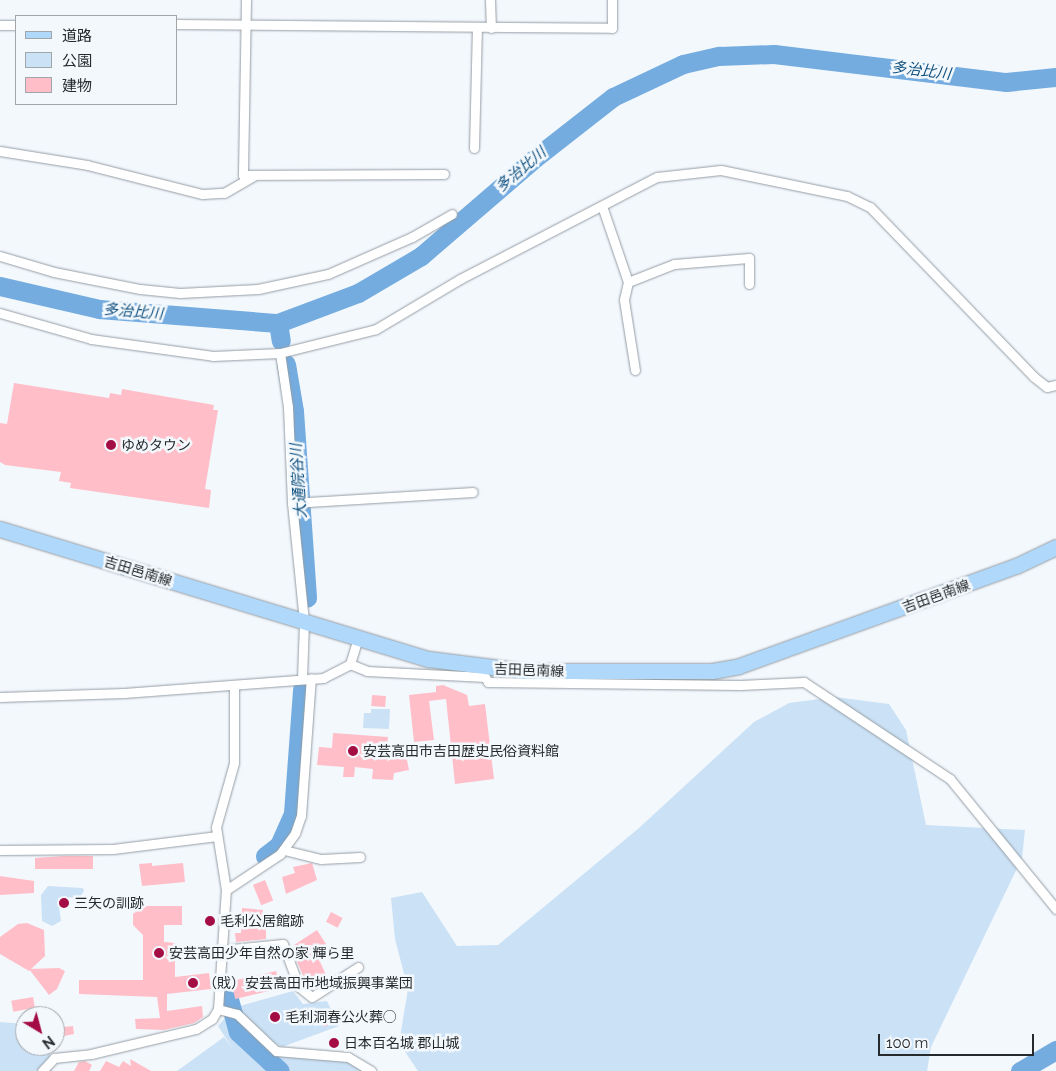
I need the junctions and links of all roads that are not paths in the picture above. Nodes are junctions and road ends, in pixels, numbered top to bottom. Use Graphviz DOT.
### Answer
graph roads {
  1 [pos="246,0"];
  2 [pos="490,0"];
  3 [pos="612,0"];
  4 [pos="178,24"];
  5 [pos="245,24"];
  6 [pos="0,25"];
  7 [pos="15,25"];
  8 [pos="476,28"];
  9 [pos="491,28"];
  10 [pos="474,148"];
  11 [pos="0,151"];
  12 [pos="444,174"];
  13 [pos="254,175"];
  14 [pos="602,206"];
  15 [pos="452,214"];
  16 [pos="0,256"];
  17 [pos="628,282"];
  18 [pos="749,284"];
  19 [pos="0,313"];
  20 [pos="280,353"];
  21 [pos="636,370"];
  22 [pos="1056,385"];
  23 [pos="473,492"];
  24 [pos="292,503"];
  25 [pos="0,529"];
  26 [pos="1056,547"];
  27 [pos="304,621"];
  28 [pos="358,637"];
  29 [pos="350,664"];
  30 [pos="306,679"];
  31 [pos="234,686"];
  32 [pos="0,698"];
  33 [pos="217,836"];
  34 [pos="0,850"];
  35 [pos="284,850"];
  36 [pos="360,857"];
  37 [pos="226,890"];
  38 [pos="1056,909"];
  39 [pos="221,950"];
  40 [pos="358,966"];
  41 [pos="220,1010"];
  42 [pos="42,1071"];
  43 [pos="371,1071"];
  1 -- 5 [label="street"];
  2 -- 9 [label="street"];
  3 -- 9 [label="street"];
  4 -- 5 [label="street"];
  5 -- 8 [label="street"];
  5 -- 13 [label="street"];
  6 -- 7 [label="street"];
  8 -- 9 [label="street"];
  8 -- 10 [label="street"];
  11 -- 13 [label="street"];
  12 -- 13 [label="street"];
  14 -- 17 [label="street"];
  14 -- 20 [label="street"];
  14 -- 22 [label="street"];
  15 -- 16 [label="street"];
  17 -- 18 [label="street"];
  17 -- 21 [label="street"];
  19 -- 20 [label="street"];
  20 -- 24 [label="street"];
  23 -- 24 [label="street"];
  24 -- 27 [label="street"];
  25 -- 27 [label="main road, 吉田邑南線"];
  26 -- 28 [label="main road, 吉田邑南線"];
  27 -- 28 [label="main road, 吉田邑南線"];
  27 -- 30 [label="street"];
  28 -- 29 [label="street"];
  29 -- 30 [label="street"];
  29 -- 38 [label="street"];
  30 -- 31 [label="street"];
  30 -- 35 [label="street"];
  31 -- 32 [label="street"];
  31 -- 33 [label="street"];
  33 -- 34 [label="street"];
  33 -- 37 [label="street"];
  35 -- 36 [label="street"];
  35 -- 37 [label="street"];
  37 -- 39 [label="street"];
  39 -- 40 [label="street"];
  39 -- 41 [label="street"];
  41 -- 42 [label="street"];
  41 -- 43 [label="street"];
}
